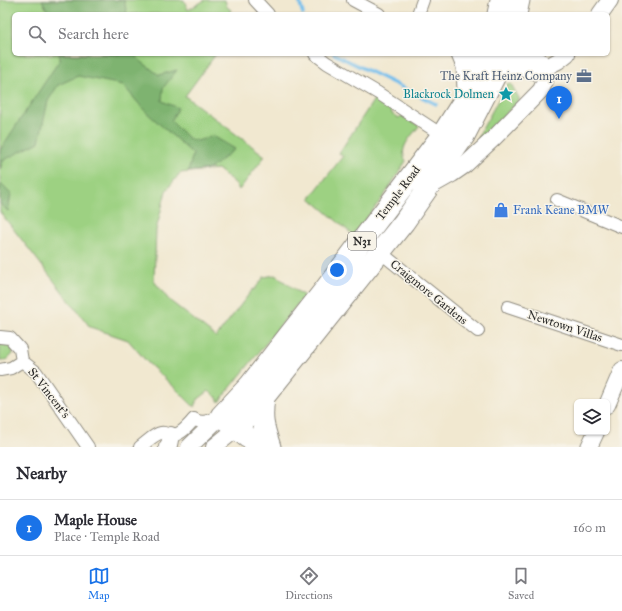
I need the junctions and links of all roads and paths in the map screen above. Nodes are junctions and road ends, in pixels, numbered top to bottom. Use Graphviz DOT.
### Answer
graph roads {
  1 [pos="255,0"];
  2 [pos="353,0"];
  3 [pos="423,0"];
  4 [pos="501,0"];
  5 [pos="519,0"];
  6 [pos="610,0"];
  7 [pos="266,12"];
  8 [pos="375,12"];
  9 [pos="419,12"];
  10 [pos="498,12"];
  11 [pos="516,12"];
  12 [pos="601,12"];
  13 [pos="318,56"];
  14 [pos="463,56"];
  15 [pos="498,56"];
  16 [pos="564,56"];
  17 [pos="546,67"];
  18 [pos="468,94"];
  19 [pos="442,135"];
  20 [pos="428,188"];
  21 [pos="557,200"];
  22 [pos="622,227"];
  23 [pos="380,252"];
  24 [pos="508,307"];
  25 [pos="478,331"];
  26 [pos="0,337"];
  27 [pos="622,344"];
  28 [pos="22,361"];
  29 [pos="0,370"];
  30 [pos="622,370"];
  31 [pos="264,397"];
  32 [pos="610,399"];
  33 [pos="228,422"];
  34 [pos="595,435"];
  35 [pos="169,441"];
  36 [pos="88,447"];
  37 [pos="140,447"];
  38 [pos="189,447"];
  39 [pos="214,447"];
  40 [pos="266,447"];
  41 [pos="270,447"];
  42 [pos="589,447"];
  1 -- 7 [label="street"];
  2 -- 8 [label="street"];
  3 -- 9 [label="street"];
  4 -- 10 [label="highway"];
  5 -- 11 [label="highway"];
  6 -- 12 [label="street"];
  13 -- 19 [label="street"];
  14 -- 18 [label="highway"];
  15 -- 17 [label="street"];
  15 -- 18 [label="highway, Temple Road / N31"];
  15 -- 20 [label="highway, Temple Road / N31"];
  16 -- 17 [label="street"];
  17 -- 20 [label="street, Temple Road"];
  18 -- 19 [label="highway, Temple Road / N31"];
  19 -- 33 [label="highway, Temple Road / N31"];
  20 -- 23 [label="highway, Temple Road / N31"];
  21 -- 22 [label="street"];
  23 -- 25 [label="street, Craigmore Gardens"];
  23 -- 31 [label="highway, Temple Road / N31"];
  24 -- 27 [label="street, Newtown Villas"];
  26 -- 28 [label="street"];
  28 -- 29 [label="street, St Vincent's"];
  28 -- 36 [label="street, St Vincent's"];
  30 -- 32 [label="street"];
  31 -- 33 [label="highway, Temple Road / N31"];
  31 -- 41 [label="highway"];
  33 -- 35 [label="street"];
  33 -- 38 [label="street"];
  33 -- 39 [label="street"];
  33 -- 40 [label="highway"];
  34 -- 42 [label="street"];
  35 -- 37 [label="street"];
}
